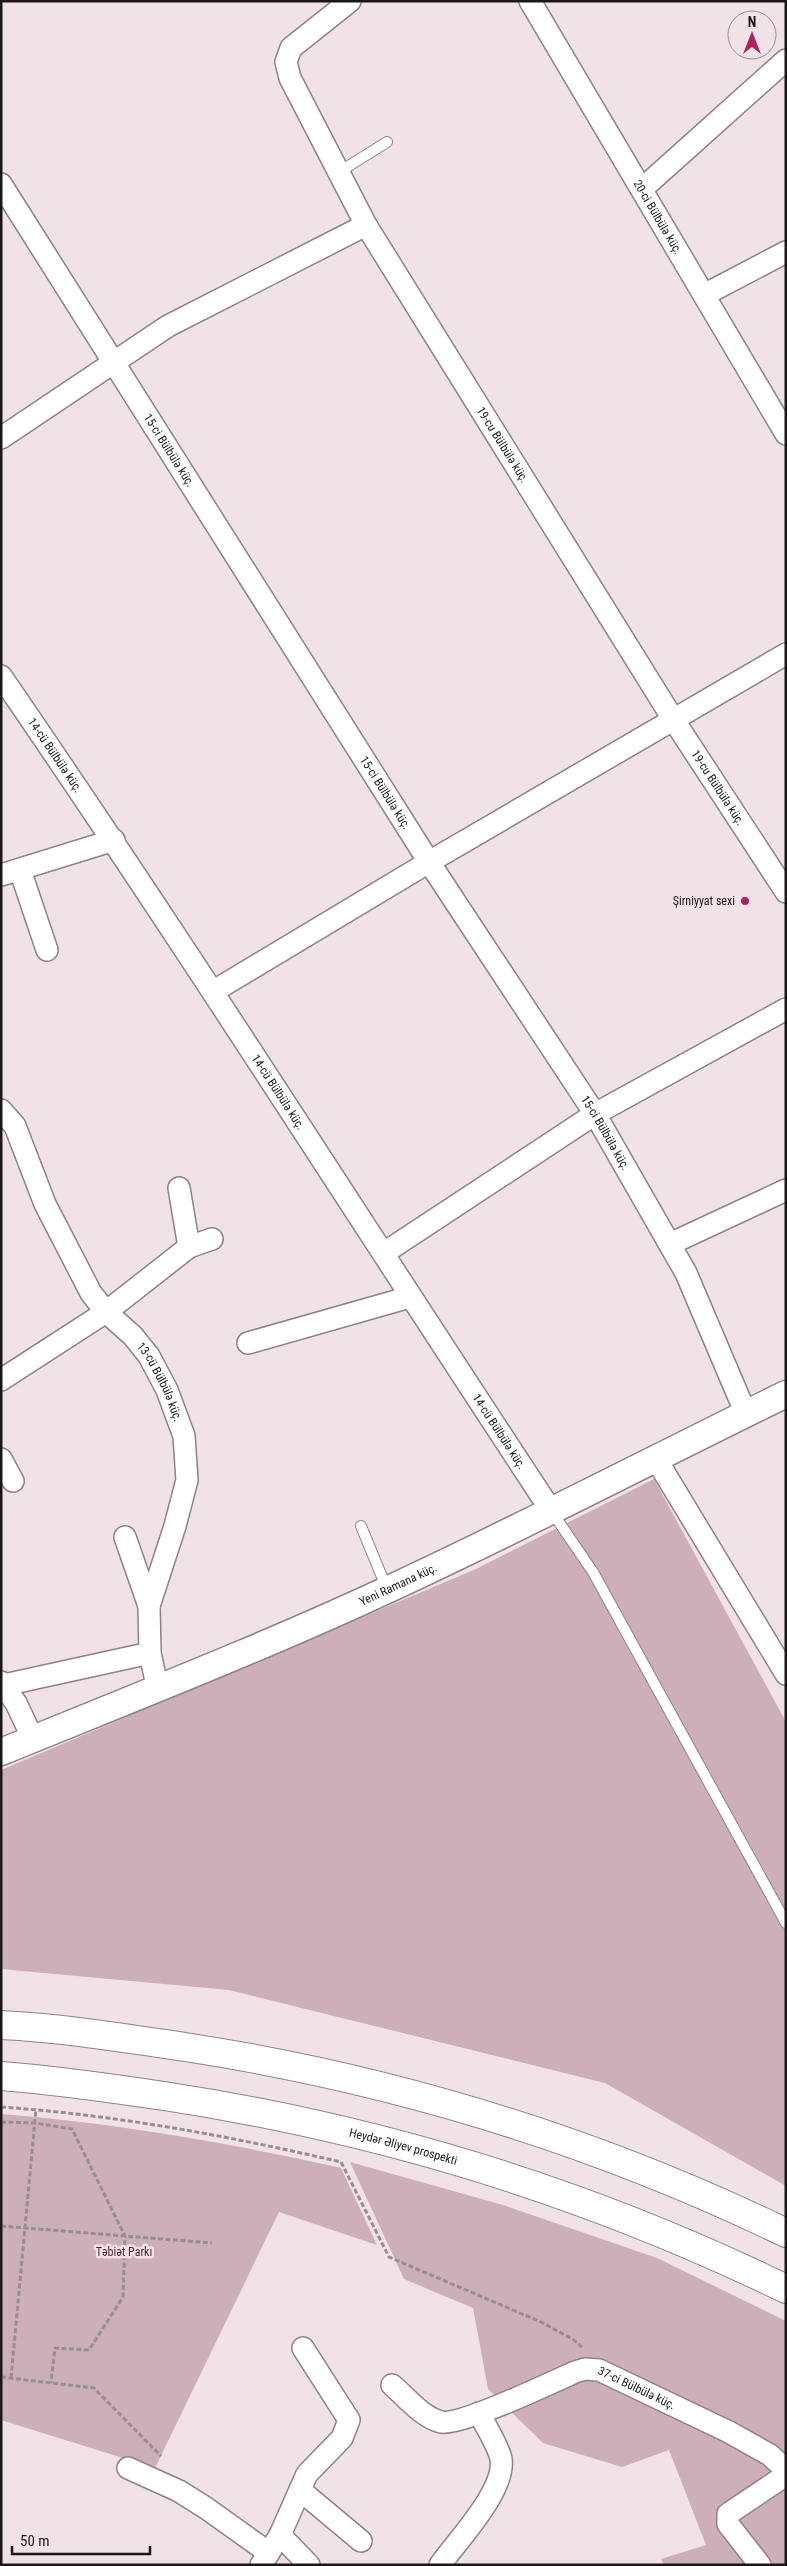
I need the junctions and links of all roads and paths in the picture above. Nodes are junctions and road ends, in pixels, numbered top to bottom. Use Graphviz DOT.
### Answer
graph roads {
  1 [pos="350,1"];
  2 [pos="530,1"];
  3 [pos="786,60"];
  4 [pos="387,142"];
  5 [pos="339,172"];
  6 [pos="1,184"];
  7 [pos="642,189"];
  8 [pos="366,224"];
  9 [pos="786,252"];
  10 [pos="704,295"];
  11 [pos="114,362"];
  12 [pos="786,434"];
  13 [pos="1,438"];
  14 [pos="786,654"];
  15 [pos="1,676"];
  16 [pos="673,719"];
  17 [pos="114,840"];
  18 [pos="429,862"];
  19 [pos="11,872"];
  20 [pos="786,892"];
  21 [pos="47,950"];
  22 [pos="214,991"];
  23 [pos="786,1009"];
  24 [pos="1,1110"];
  25 [pos="595,1114"];
  26 [pos="179,1188"];
  27 [pos="786,1190"];
  28 [pos="212,1239"];
  29 [pos="670,1244"];
  30 [pos="189,1248"];
  31 [pos="384,1253"];
  32 [pos="410,1297"];
  33 [pos="106,1312"];
  34 [pos="248,1343"];
  35 [pos="1,1380"];
  36 [pos="786,1394"];
  37 [pos="746,1414"];
  38 [pos="656,1459"];
  39 [pos="1,1460"];
  40 [pos="13,1481"];
  41 [pos="552,1512"];
  42 [pos="361,1526"];
  43 [pos="125,1537"];
  44 [pos="387,1590"];
  45 [pos="149,1606"];
  46 [pos="150,1654"];
  47 [pos="786,1674"];
  48 [pos="2,1684"];
  49 [pos="158,1690"];
  50 [pos="33,1739"];
  51 [pos="1,1752"];
  52 [pos="786,1923"];
  53 [pos="1,2025"];
  54 [pos="1,2076"];
  55 [pos="1,2107"];
  56 [pos="36,2110"];
  57 [pos="1,2122"];
  58 [pos="35,2124"];
  59 [pos="1,2226"];
  60 [pos="25,2228"];
  61 [pos="786,2233"];
  62 [pos="125,2236"];
  63 [pos="212,2243"];
  64 [pos="786,2289"];
  65 [pos="304,2348"];
  66 [pos="599,2370"];
  67 [pos="1,2377"];
  68 [pos="11,2378"];
  69 [pos="51,2383"];
  70 [pos="392,2385"];
  71 [pos="479,2413"];
  72 [pos="161,2456"];
  73 [pos="128,2468"];
  74 [pos="786,2470"];
  75 [pos="786,2475"];
  76 [pos="300,2490"];
  77 [pos="280,2535"];
  78 [pos="361,2541"];
  79 [pos="265,2559"];
  80 [pos="309,2565"];
  81 [pos="440,2565"];
  82 [pos="760,2565"];
  1 -- 5 [label="street, 19-cu Bülbülə küç."];
  2 -- 7 [label="street, 20-ci Bülbülə küç."];
  3 -- 7 [label="street"];
  4 -- 5 [label="lane"];
  5 -- 8 [label="street, 19-cu Bülbülə küç."];
  6 -- 11 [label="street, 15-ci Bülbülə küç."];
  7 -- 10 [label="street, 20-ci Bülbülə küç."];
  8 -- 11 [label="street"];
  8 -- 16 [label="street, 19-cu Bülbülə küç."];
  9 -- 10 [label="street"];
  10 -- 12 [label="street, 20-ci Bülbülə küç."];
  11 -- 13 [label="street"];
  11 -- 18 [label="street, 15-ci Bülbülə küç."];
  14 -- 16 [label="street"];
  15 -- 17 [label="street, 14-cü Bülbülə küç."];
  16 -- 18 [label="street"];
  16 -- 20 [label="street, 19-cu Bülbülə küç."];
  17 -- 19 [label="street"];
  17 -- 22 [label="street, 14-cü Bülbülə küç."];
  18 -- 22 [label="street"];
  18 -- 25 [label="street, 15-ci Bülbülə küç."];
  19 -- 21 [label="street"];
  22 -- 31 [label="street, 14-cü Bülbülə küç."];
  23 -- 25 [label="street"];
  24 -- 33 [label="street, 13-cü Bülbülə küç."];
  25 -- 29 [label="street, 15-ci Bülbülə küç."];
  25 -- 31 [label="street"];
  26 -- 30 [label="street"];
  27 -- 29 [label="street"];
  28 -- 30 [label="street"];
  29 -- 37 [label="street, 15-ci Bülbülə küç."];
  30 -- 33 [label="street"];
  31 -- 32 [label="street, 14-cü Bülbülə küç."];
  32 -- 34 [label="street"];
  32 -- 41 [label="street, 14-cü Bülbülə küç."];
  33 -- 35 [label="street"];
  33 -- 45 [label="street, 13-cü Bülbülə küç."];
  36 -- 37 [label="street, Yeni Ramana küç."];
  37 -- 38 [label="street, Yeni Ramana küç."];
  38 -- 41 [label="street, Yeni Ramana küç."];
  38 -- 47 [label="street"];
  39 -- 40 [label="street"];
  41 -- 44 [label="street, Yeni Ramana küç."];
  41 -- 52 [label="lane"];
  42 -- 44 [label="lane"];
  43 -- 45 [label="street"];
  44 -- 49 [label="street, Yeni Ramana küç."];
  45 -- 46 [label="street, 13-cü Bülbülə küç."];
  46 -- 48 [label="street"];
  46 -- 49 [label="street, 13-cü Bülbülə küç."];
  48 -- 50 [label="street"];
  49 -- 50 [label="street, Yeni Ramana küç."];
  50 -- 51 [label="street, Yeni Ramana küç."];
  53 -- 61 [label="highway"];
  54 -- 64 [label="highway, Heydər Əliyev prospekti"];
  55 -- 56 [label="path"];
  56 -- 58 [label="path"];
  56 -- 66 [label="path"];
  57 -- 58 [label="path"];
  58 -- 60 [label="path"];
  58 -- 62 [label="path"];
  59 -- 60 [label="path"];
  60 -- 62 [label="path"];
  60 -- 68 [label="path"];
  62 -- 63 [label="path"];
  62 -- 69 [label="path"];
  65 -- 76 [label="street"];
  66 -- 71 [label="street, 37-ci Bülbülə küç."];
  66 -- 74 [label="street, 37-ci Bülbülə küç."];
  67 -- 68 [label="path"];
  68 -- 69 [label="path"];
  69 -- 72 [label="path"];
  70 -- 71 [label="street, 37-ci Bülbülə küç."];
  71 -- 81 [label="street"];
  73 -- 79 [label="street"];
  75 -- 82 [label="street"];
  76 -- 77 [label="street"];
  76 -- 78 [label="street"];
  77 -- 79 [label="street"];
  77 -- 80 [label="street"];
}
